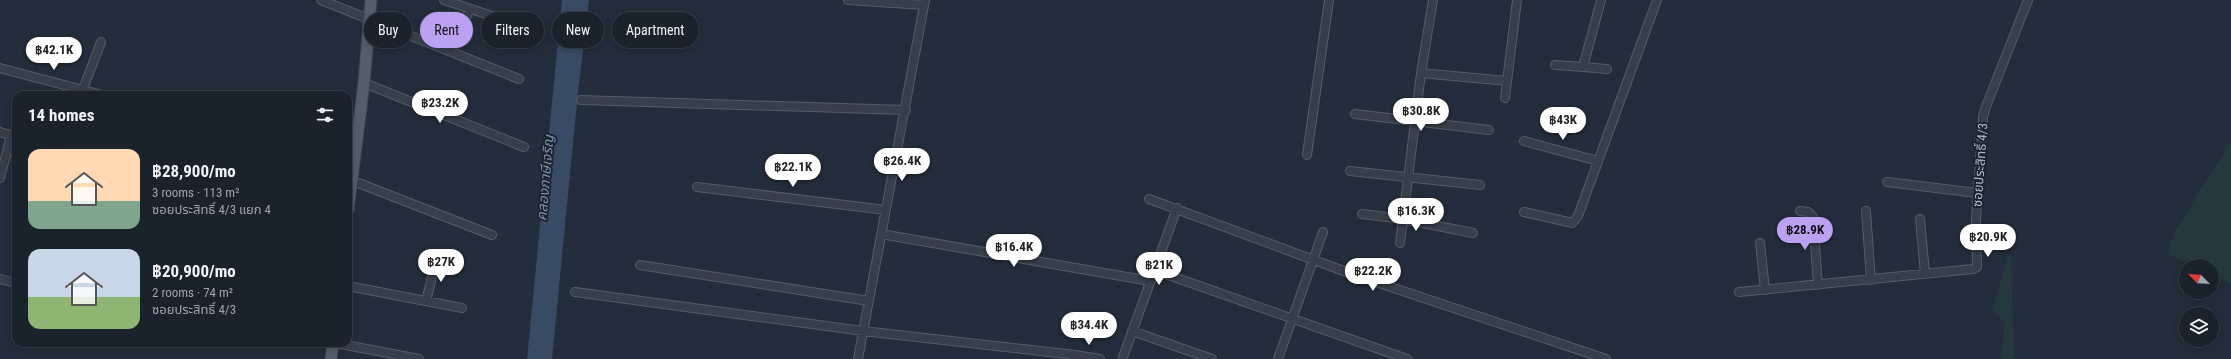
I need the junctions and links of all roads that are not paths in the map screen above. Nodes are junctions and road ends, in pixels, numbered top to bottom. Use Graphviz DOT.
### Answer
graph roads {
  1 [pos="321,0"];
  2 [pos="371,0"];
  3 [pos="444,0"];
  4 [pos="848,0"];
  5 [pos="1329,0"];
  6 [pos="1433,0"];
  7 [pos="1517,0"];
  8 [pos="1601,0"];
  9 [pos="1656,0"];
  10 [pos="2028,0"];
  11 [pos="924,2"];
  12 [pos="470,9"];
  13 [pos="371,12"];
  14 [pos="469,12"];
  15 [pos="481,13"];
  16 [pos="364,16"];
  17 [pos="412,36"];
  18 [pos="101,42"];
  19 [pos="368,48"];
  20 [pos="1555,65"];
  21 [pos="1583,67"];
  22 [pos="0,68"];
  23 [pos="1607,69"];
  24 [pos="1421,73"];
  25 [pos="519,79"];
  26 [pos="1507,81"];
  27 [pos="364,83"];
  28 [pos="83,89"];
  29 [pos="89,91"];
  30 [pos="1504,98"];
  31 [pos="581,100"];
  32 [pos="906,110"];
  33 [pos="1355,114"];
  34 [pos="1415,121"];
  35 [pos="1489,130"];
  36 [pos="0,132"];
  37 [pos="12,135"];
  38 [pos="1524,141"];
  39 [pos="12,142"];
  40 [pos="524,147"];
  41 [pos="1307,155"];
  42 [pos="1598,161"];
  43 [pos="352,166"];
  44 [pos="1350,171"];
  45 [pos="0,178"];
  46 [pos="1408,178"];
  47 [pos="352,181"];
  48 [pos="1887,182"];
  49 [pos="1480,185"];
  50 [pos="697,187"];
  51 [pos="1977,193"];
  52 [pos="1149,199"];
  53 [pos="1177,208"];
  54 [pos="886,210"];
  55 [pos="1866,210"];
  56 [pos="1800,211"];
  57 [pos="1524,212"];
  58 [pos="1362,214"];
  59 [pos="1403,219"];
  60 [pos="1920,219"];
  61 [pos="1323,232"];
  62 [pos="1473,233"];
  63 [pos="881,234"];
  64 [pos="492,235"];
  65 [pos="1760,243"];
  66 [pos="1400,244"];
  67 [pos="1313,260"];
  68 [pos="436,261"];
  69 [pos="640,265"];
  70 [pos="1154,270"];
  71 [pos="1925,274"];
  72 [pos="0,280"];
  73 [pos="1871,280"];
  74 [pos="1150,281"];
  75 [pos="12,282"];
  76 [pos="1818,285"];
  77 [pos="352,287"];
  78 [pos="1765,290"];
  79 [pos="575,292"];
  80 [pos="1739,292"];
  81 [pos="426,301"];
  82 [pos="869,301"];
  83 [pos="462,308"];
  84 [pos="1294,319"];
  85 [pos="863,331"];
  86 [pos="1132,331"];
  87 [pos="352,346"];
  88 [pos="333,347"];
  89 [pos="1074,357"];
  90 [pos="1123,357"];
  91 [pos="331,359"];
  92 [pos="419,359"];
  93 [pos="858,359"];
  94 [pos="1100,359"];
  95 [pos="1212,359"];
  96 [pos="1278,359"];
  97 [pos="1407,359"];
  98 [pos="1606,359"];
  1 -- 16 [label="street"];
  2 -- 13 [label="main road"];
  3 -- 12 [label="street"];
  4 -- 11 [label="street"];
  5 -- 41 [label="street"];
  6 -- 24 [label="street"];
  7 -- 26 [label="street"];
  8 -- 21 [label="street"];
  9 -- 42 [label="street"];
  10 -- 51 [label="street, ซอยประสิทธิ์ 4/3"];
  11 -- 32 [label="street"];
  12 -- 14 [label="street"];
  12 -- 15 [label="street"];
  17 -- 25 [label="street"];
  18 -- 28 [label="street"];
  19 -- 27 [label="main road"];
  20 -- 21 [label="street"];
  21 -- 23 [label="street"];
  22 -- 28 [label="street"];
  24 -- 26 [label="street"];
  24 -- 34 [label="street"];
  26 -- 30 [label="street"];
  27 -- 40 [label="street"];
  27 -- 43 [label="main road"];
  28 -- 29 [label="street"];
  31 -- 32 [label="street"];
  32 -- 54 [label="street"];
  33 -- 34 [label="street"];
  34 -- 35 [label="street"];
  34 -- 46 [label="street"];
  36 -- 37 [label="street"];
  38 -- 42 [label="street"];
  39 -- 45 [label="street"];
  42 -- 57 [label="street"];
  44 -- 46 [label="street"];
  46 -- 49 [label="street"];
  46 -- 59 [label="street"];
  47 -- 64 [label="street"];
  48 -- 51 [label="street"];
  50 -- 54 [label="street"];
  51 -- 71 [label="street, ซอยประสิทธิ์ 4/3"];
  52 -- 53 [label="street"];
  53 -- 67 [label="street"];
  53 -- 70 [label="street"];
  54 -- 63 [label="street"];
  55 -- 73 [label="street"];
  56 -- 76 [label="street"];
  58 -- 59 [label="street"];
  59 -- 62 [label="street"];
  59 -- 66 [label="street"];
  60 -- 71 [label="street"];
  61 -- 67 [label="street"];
  63 -- 74 [label="street"];
  63 -- 82 [label="street"];
  65 -- 78 [label="street"];
  67 -- 84 [label="street"];
  67 -- 98 [label="street"];
  68 -- 81 [label="street"];
  69 -- 82 [label="street"];
  70 -- 74 [label="street"];
  70 -- 84 [label="street"];
  71 -- 73 [label="street, ซอยประสิทธิ์ 4/3"];
  72 -- 75 [label="street"];
  73 -- 76 [label="street, ซอยประสิทธิ์ 4/3"];
  74 -- 86 [label="street"];
  76 -- 78 [label="street, ซอยประสิทธิ์ 4/3"];
  77 -- 81 [label="street"];
  78 -- 80 [label="street, ซอยประสิทธิ์ 4/3"];
  79 -- 85 [label="street"];
  81 -- 83 [label="street"];
  82 -- 85 [label="street"];
  84 -- 96 [label="street"];
  84 -- 97 [label="street"];
  85 -- 89 [label="street"];
  85 -- 93 [label="street"];
  86 -- 90 [label="street"];
  86 -- 95 [label="street"];
  87 -- 92 [label="street"];
  88 -- 91 [label="main road"];
  89 -- 94 [label="street"];
}
